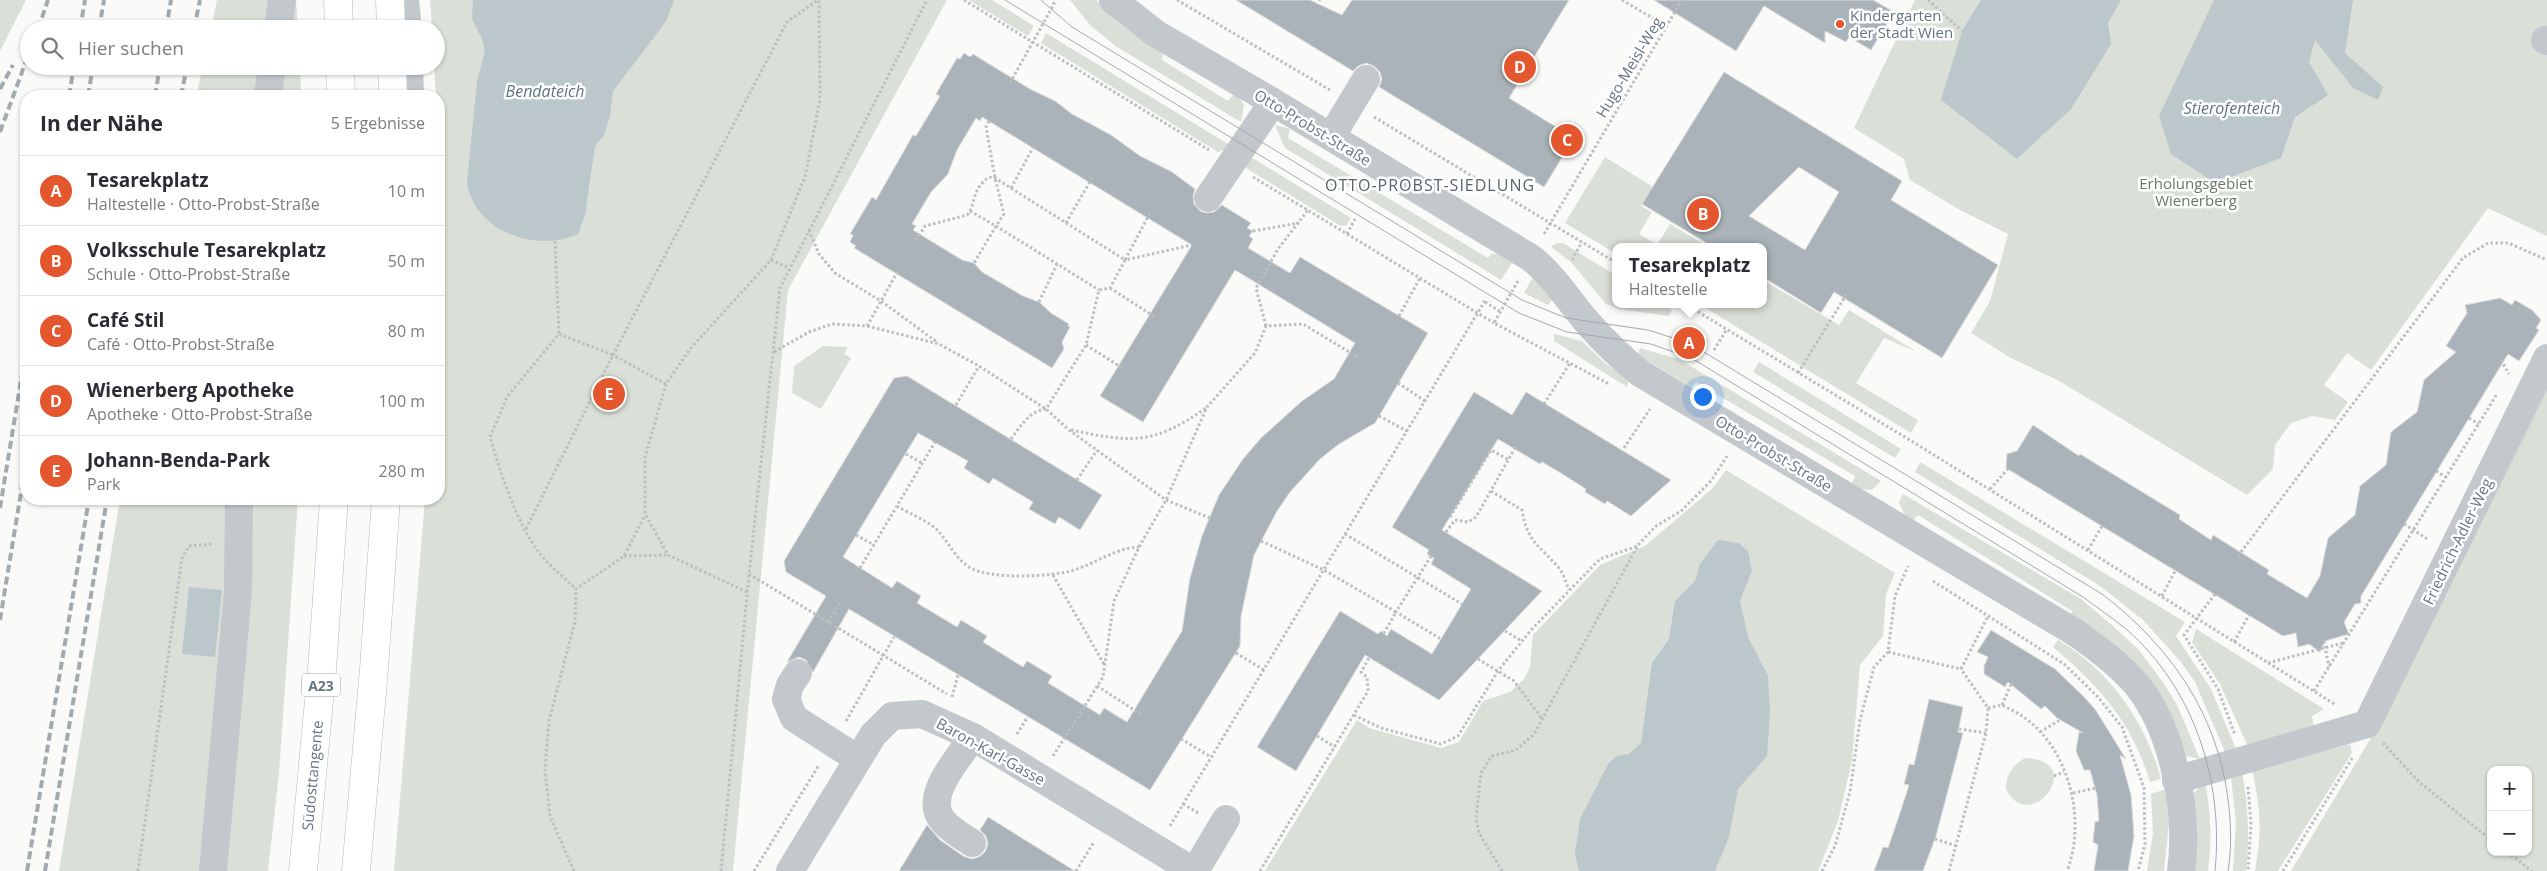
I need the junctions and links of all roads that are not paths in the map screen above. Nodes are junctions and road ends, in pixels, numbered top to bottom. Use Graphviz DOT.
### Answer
graph roads {
  1 [pos="282,0"];
  2 [pos="338,0"];
  3 [pos="390,0"];
  4 [pos="405,0"];
  5 [pos="1113,0"];
  6 [pos="279,20"];
  7 [pos="339,20"];
  8 [pos="391,20"];
  9 [pos="407,20"];
  10 [pos="271,75"];
  11 [pos="340,75"];
  12 [pos="392,75"];
  13 [pos="409,75"];
  14 [pos="1366,79"];
  15 [pos="269,90"];
  16 [pos="341,90"];
  17 [pos="393,90"];
  18 [pos="410,90"];
  19 [pos="1273,102"];
  20 [pos="1331,137"];
  21 [pos="1208,198"];
  22 [pos="2547,358"];
  23 [pos="239,505"];
  24 [pos="334,505"];
  25 [pos="386,505"];
  26 [pos="798,673"];
  27 [pos="972,737"];
  28 [pos="858,759"];
  29 [pos="2176,780"];
  30 [pos="1226,819"];
  31 [pos="972,843"];
  32 [pos="213,871"];
  33 [pos="303,871"];
  34 [pos="356,871"];
  35 [pos="790,871"];
  36 [pos="1194,871"];
  37 [pos="2181,871"];
  1 -- 6 [label="street"];
  2 -- 7 [label="highway"];
  3 -- 8 [label="highway"];
  4 -- 9 [label="street"];
  5 -- 19 [label="street, Otto-Probst-Straße"];
  10 -- 15 [label="street"];
  11 -- 16 [label="highway"];
  12 -- 17 [label="highway"];
  13 -- 18 [label="street"];
  14 -- 20 [label="street"];
  19 -- 20 [label="street, Otto-Probst-Straße"];
  19 -- 21 [label="street"];
  20 -- 29 [label="street, Otto-Probst-Straße"];
  22 -- 29 [label="street, Friedrich-Adler-Weg"];
  23 -- 32 [label="street"];
  24 -- 33 [label="highway, Südosttangente / A23"];
  25 -- 34 [label="highway"];
  26 -- 28 [label="street"];
  27 -- 28 [label="street, Baron-Karl-Gasse"];
  27 -- 31 [label="street"];
  27 -- 36 [label="street, Baron-Karl-Gasse"];
  28 -- 35 [label="street, Baron-Karl-Gasse"];
  29 -- 37 [label="street, Otto-Probst-Straße"];
  30 -- 36 [label="street"];
}
